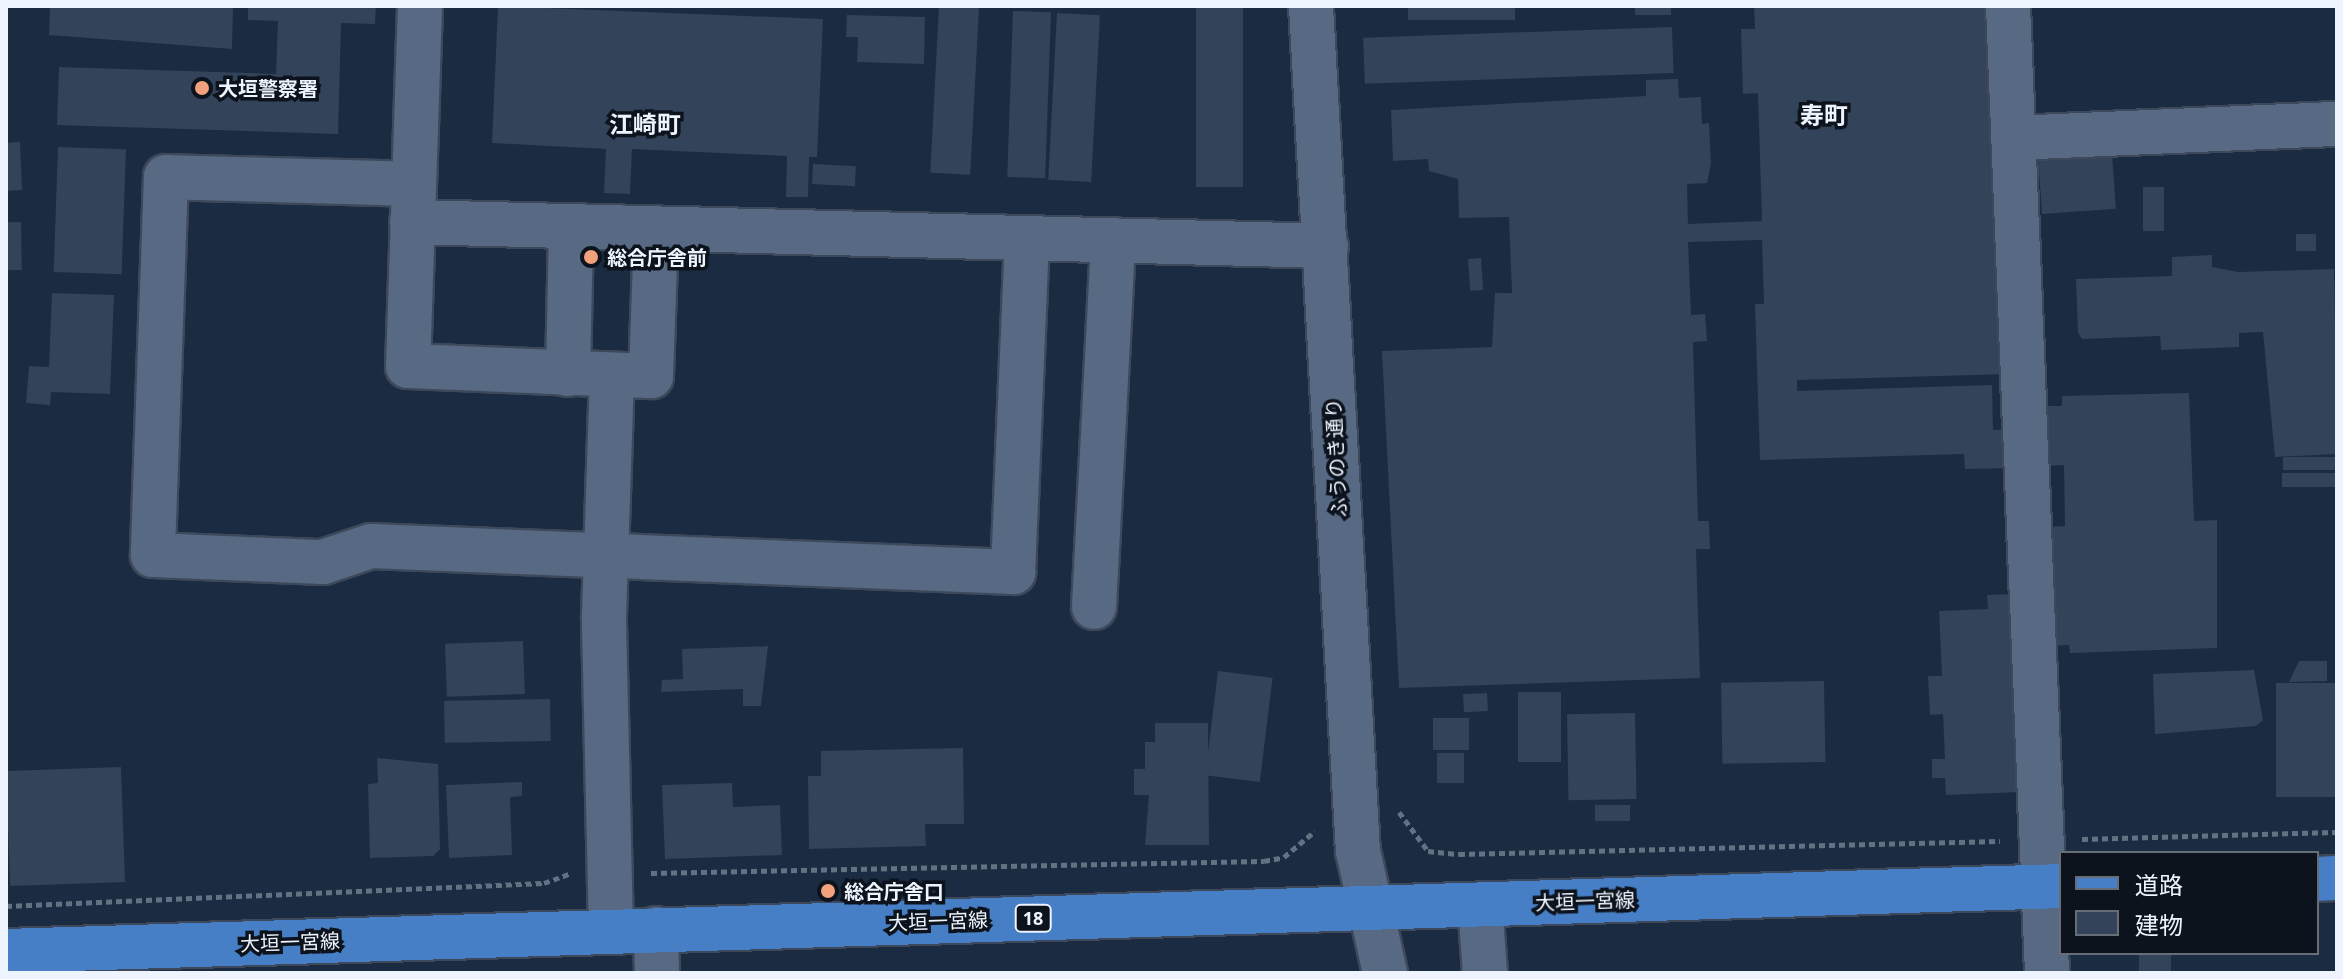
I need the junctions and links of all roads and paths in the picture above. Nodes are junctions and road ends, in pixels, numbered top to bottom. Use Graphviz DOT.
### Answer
graph roads {
  1 [pos="420,6"];
  2 [pos="1311,6"];
  3 [pos="2008,6"];
  4 [pos="2337,124"];
  5 [pos="2013,138"];
  6 [pos="412,203"];
  7 [pos="571,228"];
  8 [pos="656,230"];
  9 [pos="1027,239"];
  10 [pos="1113,242"];
  11 [pos="1326,246"];
  12 [pos="568,374"];
  13 [pos="632,376"];
  14 [pos="606,557"];
  15 [pos="1094,607"];
  16 [pos="1355,807"];
  17 [pos="2337,832"];
  18 [pos="2037,840"];
  19 [pos="652,873"];
  20 [pos="681,873"];
  21 [pos="570,874"];
  22 [pos="544,883"];
  23 [pos="2051,886"];
  24 [pos="683,887"];
  25 [pos="543,894"];
  26 [pos="1480,905"];
  27 [pos="6,906"];
  28 [pos="1373,908"];
  29 [pos="656,929"];
  30 [pos="611,931"];
  31 [pos="6,951"];
  32 [pos="657,973"];
  33 [pos="1385,973"];
  34 [pos="1485,973"];
  35 [pos="2047,973"];
  1 -- 6 [label="street"];
  2 -- 11 [label="street, ふうのき通り"];
  3 -- 5 [label="street"];
  4 -- 5 [label="street"];
  5 -- 18 [label="street"];
  6 -- 7 [label="street"];
  6 -- 12 [label="street"];
  6 -- 14 [label="street"];
  7 -- 8 [label="street"];
  7 -- 12 [label="street"];
  8 -- 9 [label="street"];
  8 -- 13 [label="street"];
  9 -- 10 [label="street"];
  9 -- 14 [label="street"];
  10 -- 11 [label="street"];
  10 -- 15 [label="street"];
  11 -- 16 [label="street, ふうのき通り"];
  12 -- 13 [label="street"];
  13 -- 14 [label="street"];
  14 -- 30 [label="street"];
  16 -- 18 [label="path"];
  16 -- 20 [label="path"];
  16 -- 28 [label="street, ふうのき通り"];
  17 -- 18 [label="path"];
  18 -- 23 [label="street"];
  19 -- 20 [label="path"];
  20 -- 24 [label="path"];
  21 -- 22 [label="path"];
  22 -- 25 [label="path"];
  22 -- 27 [label="path"];
  23 -- 26 [label="main road, 大垣一宮線 / 18"];
  23 -- 35 [label="street"];
  26 -- 28 [label="main road, 大垣一宮線 / 18"];
  26 -- 34 [label="street"];
  28 -- 29 [label="main road, 大垣一宮線 / 18"];
  28 -- 33 [label="street, ふうのき通り"];
  29 -- 30 [label="main road, 大垣一宮線 / 18"];
  29 -- 32 [label="street"];
  30 -- 31 [label="main road, 大垣一宮線 / 18"];
}
